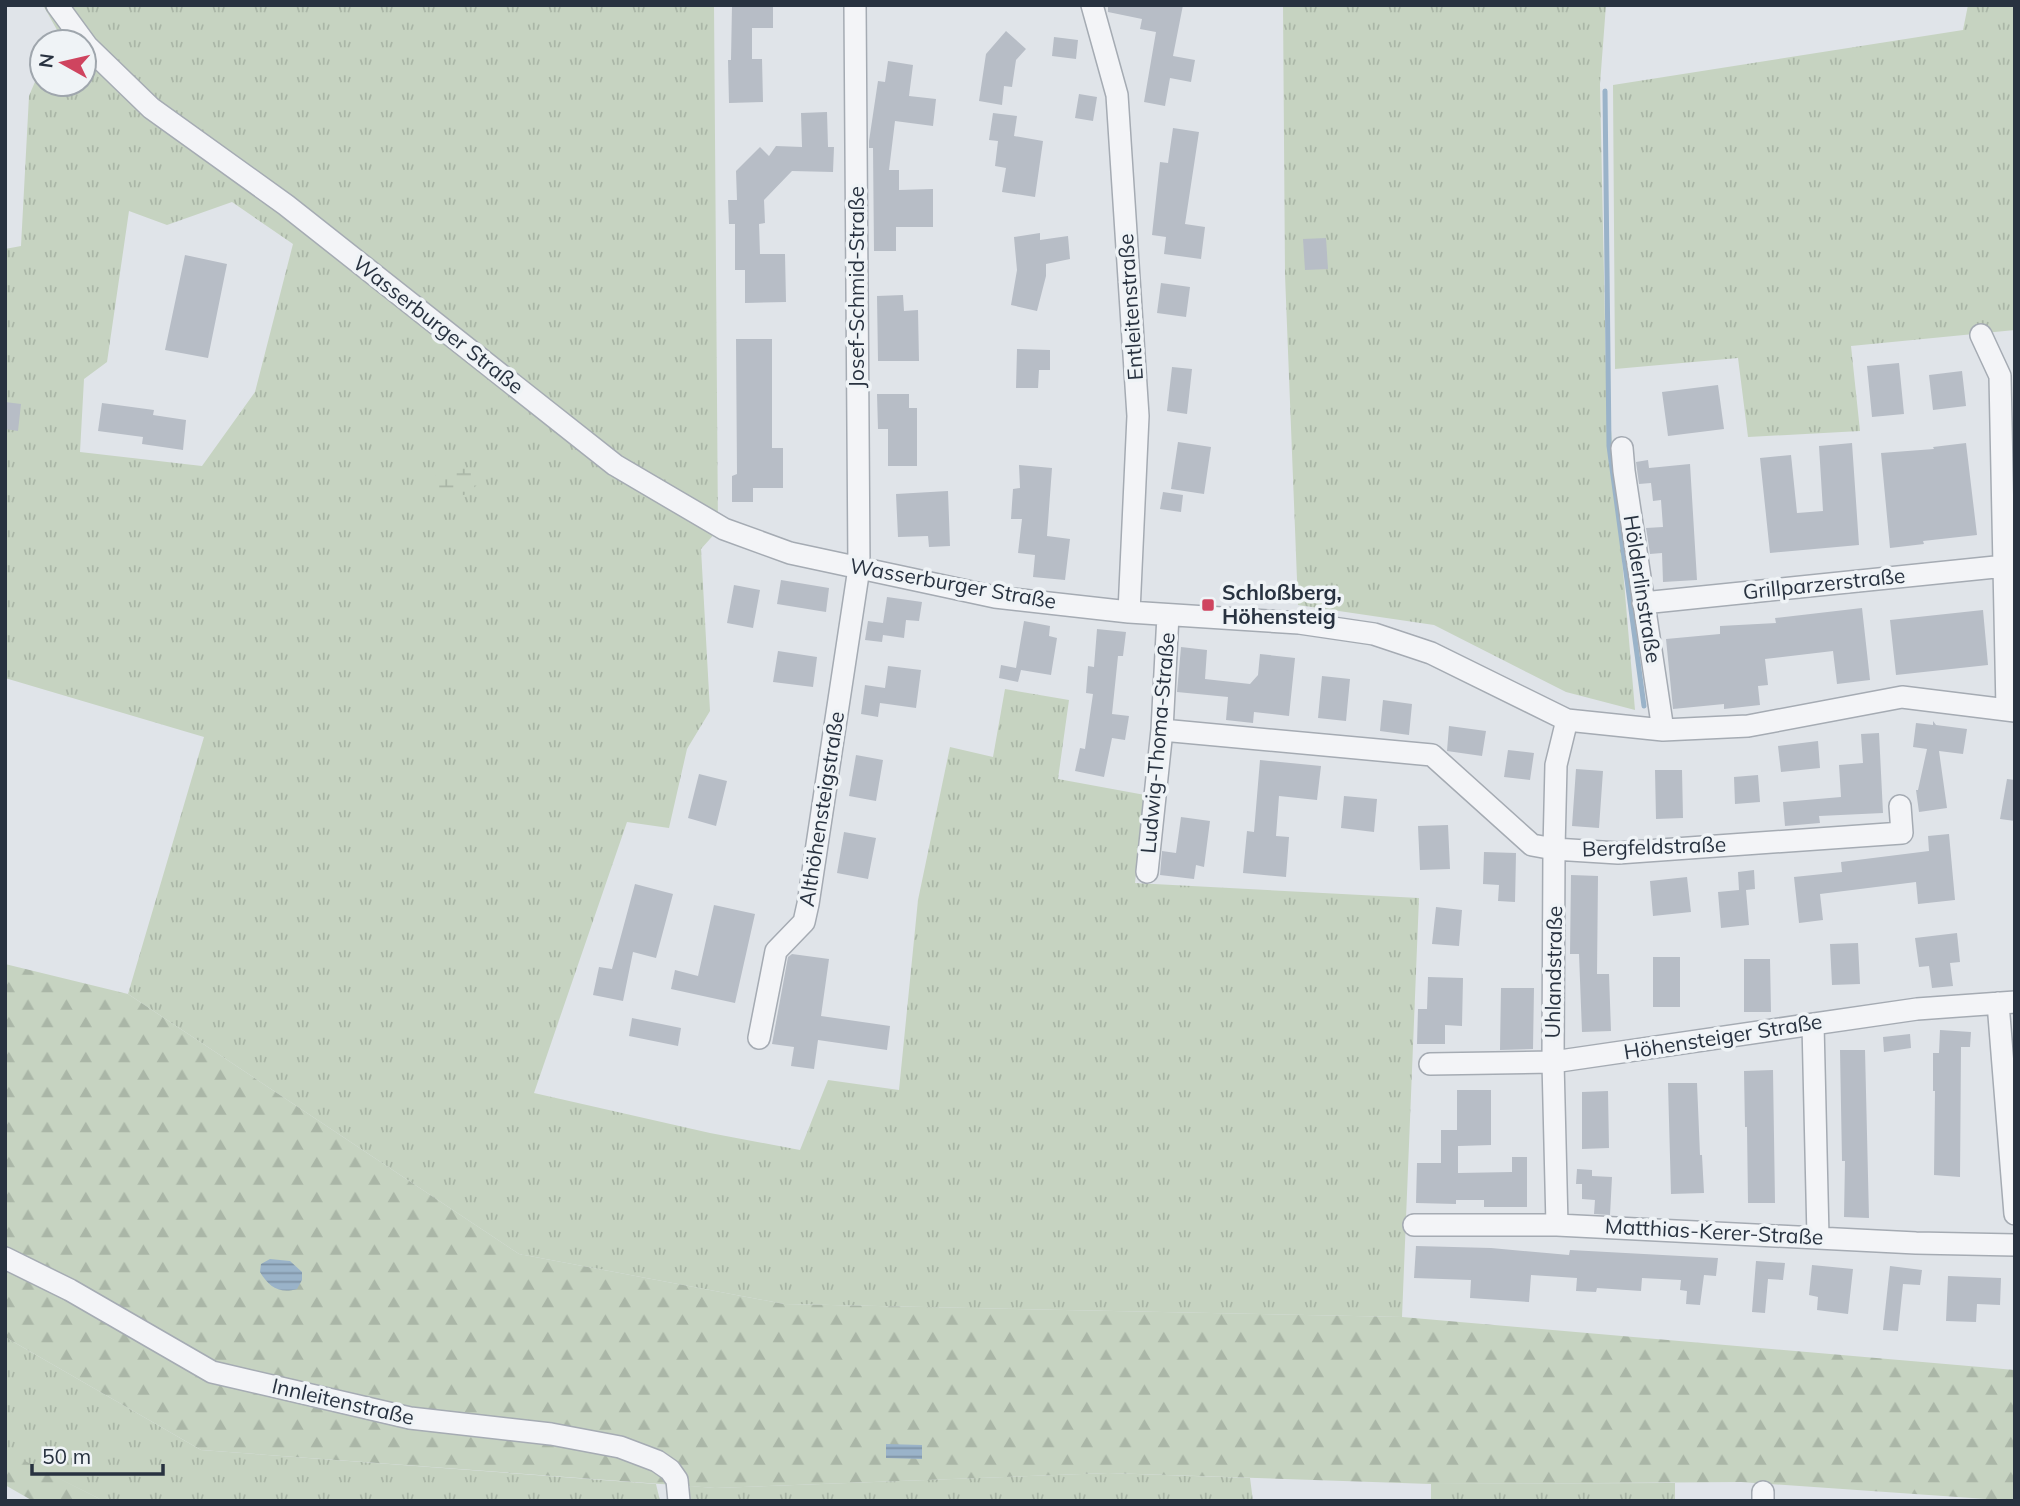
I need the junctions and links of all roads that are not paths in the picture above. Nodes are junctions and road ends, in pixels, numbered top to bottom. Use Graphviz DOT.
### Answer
graph roads {
  1 [pos="57,5"];
  2 [pos="855,5"];
  3 [pos="1092,5"];
  4 [pos="1981,335"];
  5 [pos="1622,448"];
  6 [pos="2005,566"];
  7 [pos="859,568"];
  8 [pos="1643,603"];
  9 [pos="1129,612"];
  10 [pos="1168,615"];
  11 [pos="2011,710"];
  12 [pos="1567,720"];
  13 [pos="1162,730"];
  14 [pos="1663,730"];
  15 [pos="1900,806"];
  16 [pos="1555,849"];
  17 [pos="1147,872"];
  18 [pos="2006,1003"];
  19 [pos="1813,1024"];
  20 [pos="759,1038"];
  21 [pos="1553,1062"];
  22 [pos="1430,1064"];
  23 [pos="2015,1214"];
  24 [pos="1414,1225"];
  25 [pos="1557,1225"];
  26 [pos="1818,1237"];
  27 [pos="2015,1245"];
  28 [pos="5,1258"];
  29 [pos="679,1501"];
  1 -- 7 [label="street, Wasserburger Straße"];
  2 -- 7 [label="street, Josef-Schmid-Straße"];
  3 -- 9 [label="street, Entleitenstraße"];
  4 -- 6 [label="street"];
  5 -- 8 [label="street, Hölderlinstraße"];
  6 -- 8 [label="street, Grillparzerstraße"];
  6 -- 11 [label="street"];
  7 -- 9 [label="street, Wasserburger Straße"];
  7 -- 20 [label="street, Althöhensteigstraße"];
  8 -- 14 [label="street, Hölderlinstraße"];
  9 -- 10 [label="street, Wasserburger Straße"];
  10 -- 12 [label="street, Wasserburger Straße"];
  10 -- 13 [label="street, Ludwig-Thoma-Straße"];
  11 -- 14 [label="street, Wasserburger Straße"];
  12 -- 14 [label="street, Wasserburger Straße"];
  12 -- 16 [label="street, Uhlandstraße"];
  13 -- 16 [label="street, Bergfeldstraße"];
  13 -- 17 [label="street, Ludwig-Thoma-Straße"];
  15 -- 16 [label="street, Bergfeldstraße"];
  16 -- 21 [label="street, Uhlandstraße"];
  18 -- 19 [label="street, Höhensteiger Straße"];
  18 -- 23 [label="street"];
  19 -- 21 [label="street, Höhensteiger Straße"];
  19 -- 26 [label="street"];
  21 -- 22 [label="street, Höhensteiger Straße"];
  21 -- 25 [label="street, Uhlandstraße"];
  24 -- 25 [label="street, Matthias-Kerer-Straße"];
  25 -- 26 [label="street, Matthias-Kerer-Straße"];
  26 -- 27 [label="street, Matthias-Kerer-Straße"];
  28 -- 29 [label="street, Innleitenstraße"];
}
